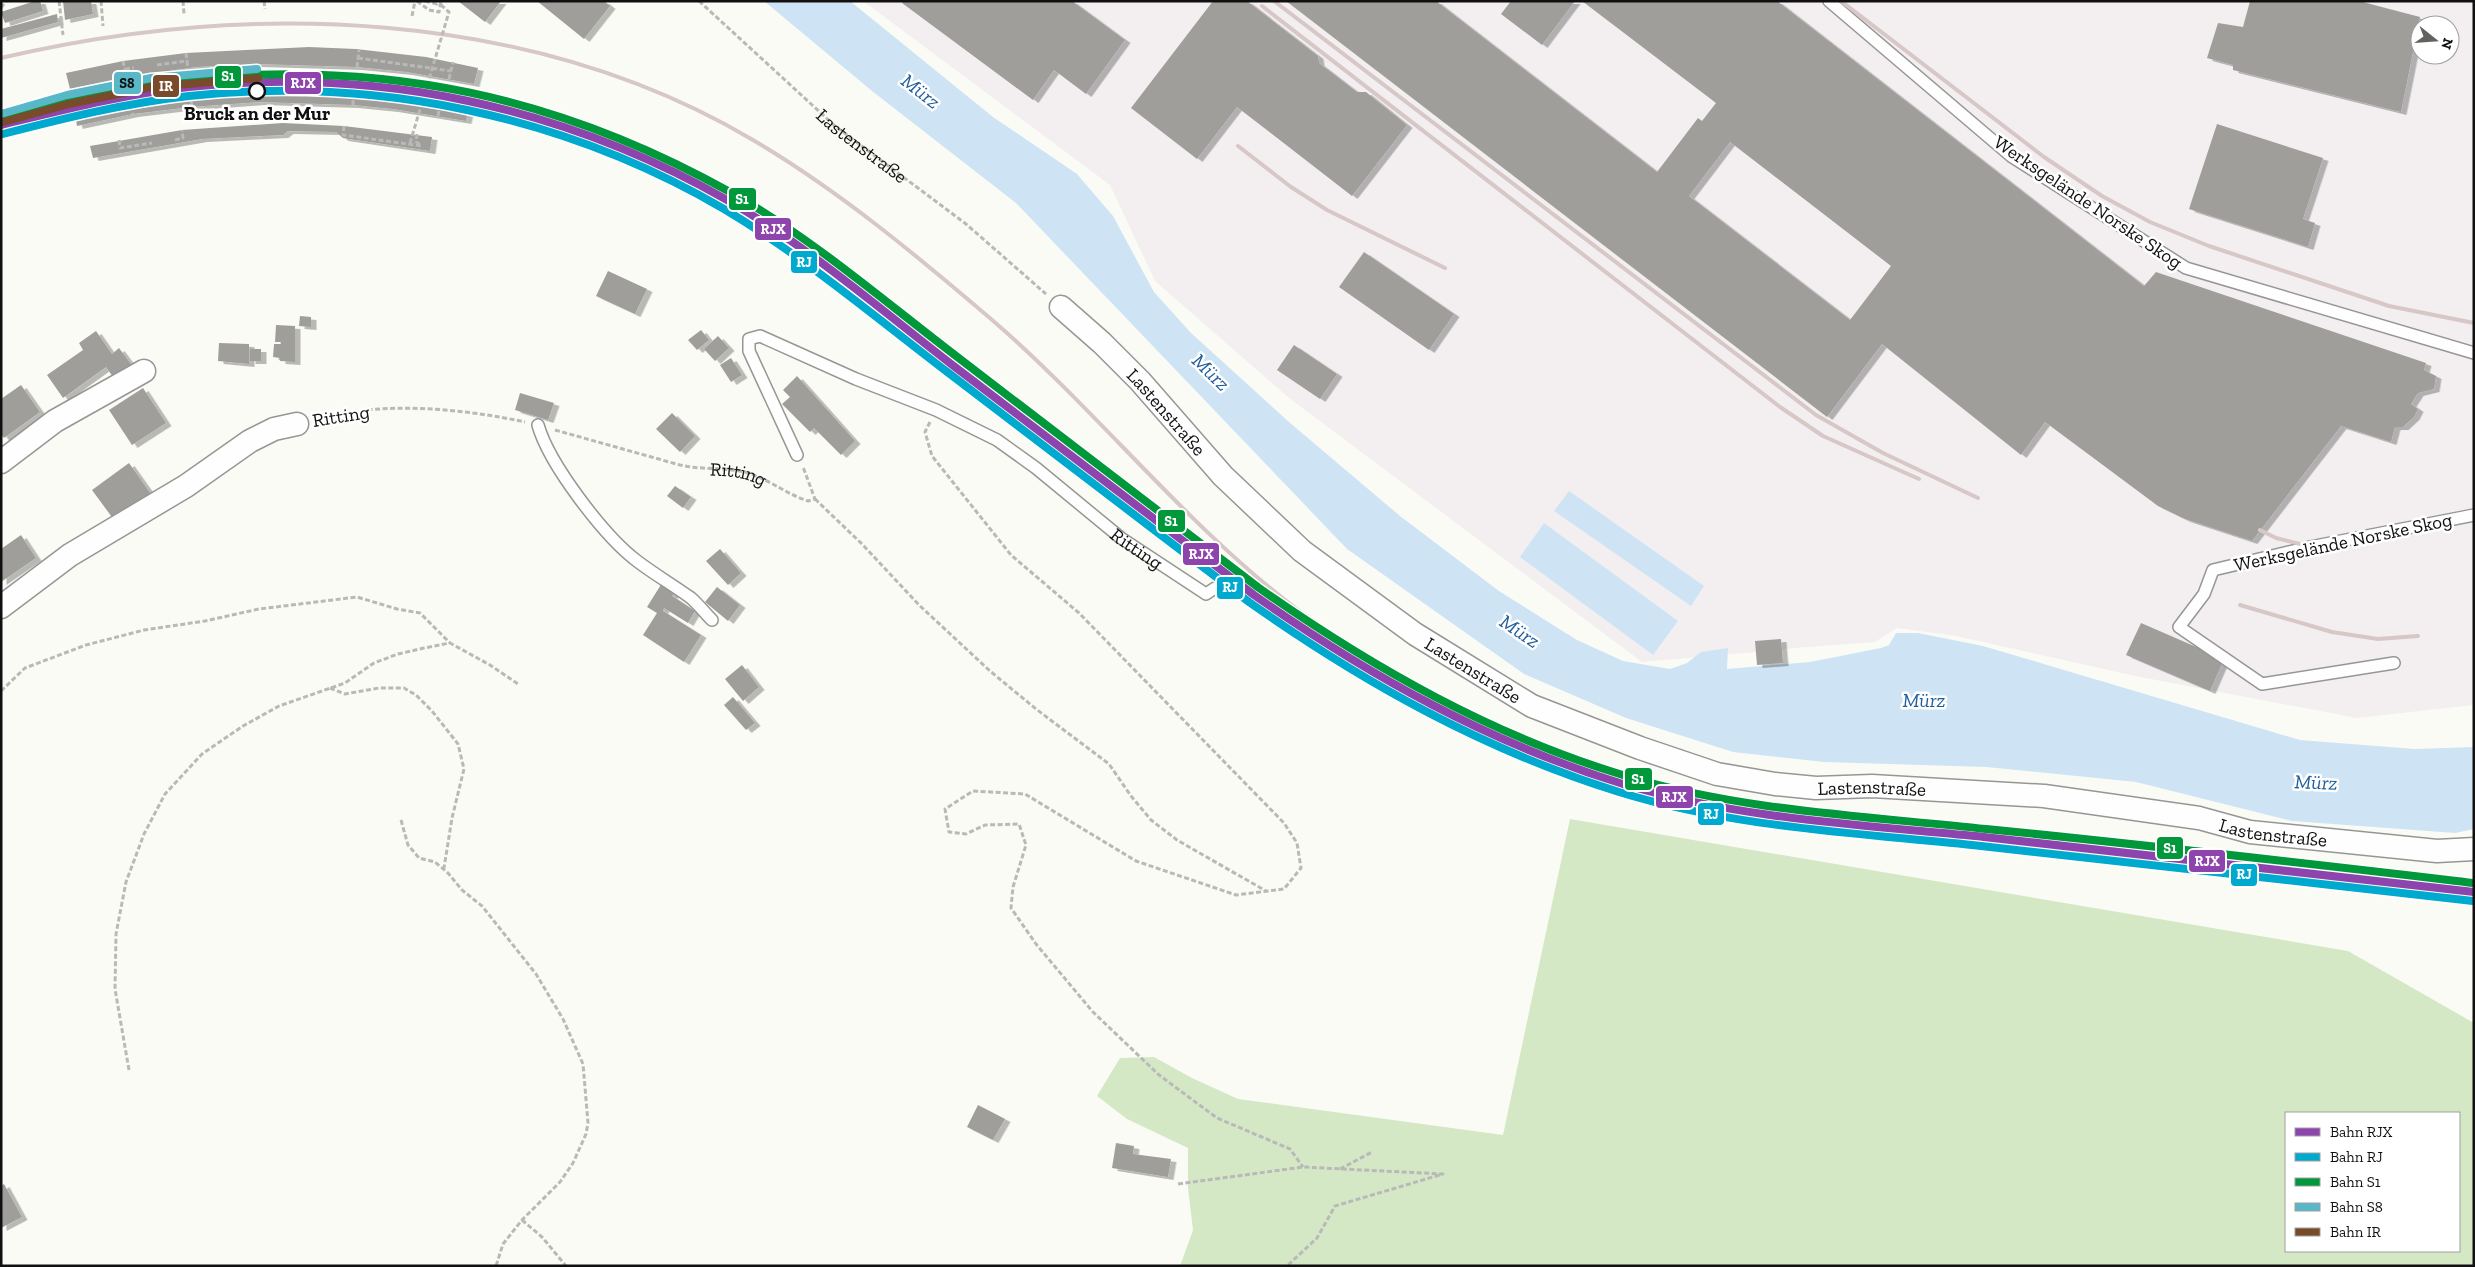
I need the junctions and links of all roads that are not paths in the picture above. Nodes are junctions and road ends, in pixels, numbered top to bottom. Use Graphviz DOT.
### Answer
graph roads {
  1 [pos="1829,1"];
  2 [pos="1061,307"];
  3 [pos="2474,353"];
  4 [pos="144,371"];
  5 [pos="297,424"];
  6 [pos="538,425"];
  7 [pos="796,455"];
  8 [pos="1,462"];
  9 [pos="2474,515"];
  10 [pos="1215,588"];
  11 [pos="1,606"];
  12 [pos="712,620"];
  13 [pos="2394,663"];
  14 [pos="2474,849"];
  1 -- 3 [label="lane, Werksgelände Norske Skog"];
  2 -- 14 [label="street, Lastenstraße"];
  4 -- 8 [label="street"];
  5 -- 11 [label="street, Ritting"];
  6 -- 12 [label="lane"];
  7 -- 10 [label="lane, Ritting"];
  9 -- 13 [label="lane, Werksgelände Norske Skog"];
}
